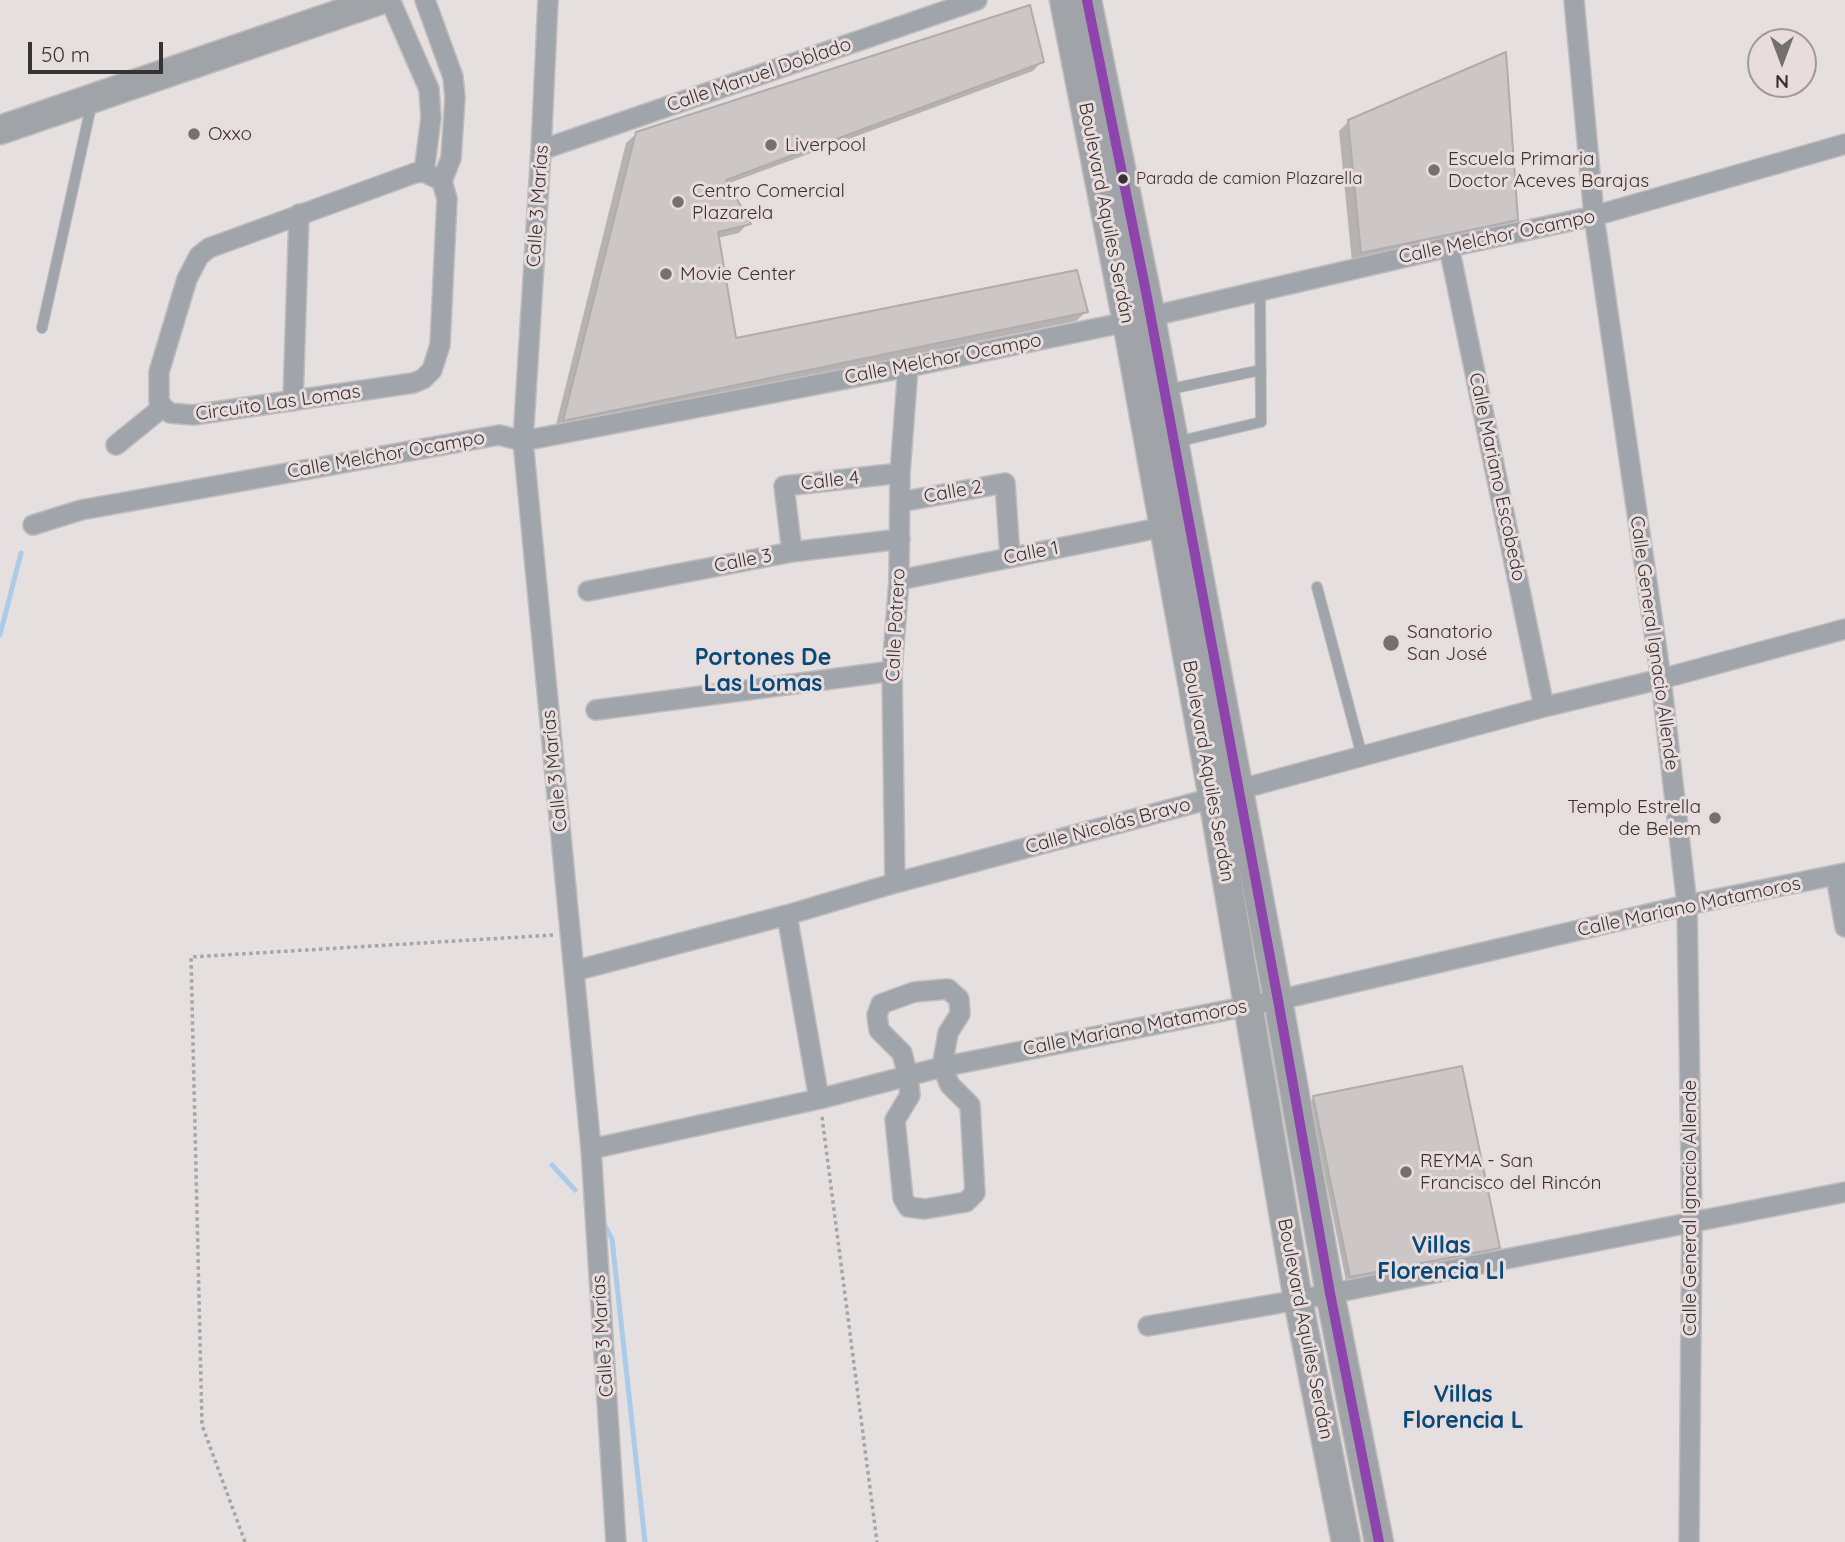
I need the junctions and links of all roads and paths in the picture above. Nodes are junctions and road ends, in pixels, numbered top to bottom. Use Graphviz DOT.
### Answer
graph roads {
  1 [pos="380,0"];
  2 [pos="390,0"];
  3 [pos="425,0"];
  4 [pos="548,0"];
  5 [pos="977,0"];
  6 [pos="1065,0"];
  7 [pos="1087,0"];
  8 [pos="1574,0"];
  9 [pos="93,98"];
  10 [pos="0,130"];
  11 [pos="1845,144"];
  12 [pos="541,150"];
  13 [pos="433,176"];
  14 [pos="299,214"];
  15 [pos="1594,216"];
  16 [pos="1449,247"];
  17 [pos="1260,290"];
  18 [pos="1138,318"];
  19 [pos="42,328"];
  20 [pos="908,368"];
  21 [pos="1261,370"];
  22 [pos="1163,391"];
  23 [pos="293,401"];
  24 [pos="163,407"];
  25 [pos="523,441"];
  26 [pos="1172,443"];
  27 [pos="116,445"];
  28 [pos="900,473"];
  29 [pos="900,502"];
  30 [pos="33,525"];
  31 [pos="1164,527"];
  32 [pos="900,539"];
  33 [pos="792,552"];
  34 [pos="1010,557"];
  35 [pos="899,580"];
  36 [pos="1317,587"];
  37 [pos="588,591"];
  38 [pos="1845,629"];
  39 [pos="892,671"];
  40 [pos="1661,679"];
  41 [pos="1544,707"];
  42 [pos="596,710"];
  43 [pos="1362,756"];
  44 [pos="1225,794"];
  45 [pos="1840,875"];
  46 [pos="895,883"];
  47 [pos="1687,905"];
  48 [pos="787,915"];
  49 [pos="1845,927"];
  50 [pos="571,934"];
  51 [pos="574,971"];
  52 [pos="1278,1000"];
  53 [pos="1250,1006"];
  54 [pos="942,1067"];
  55 [pos="908,1076"];
  56 [pos="819,1099"];
  57 [pos="590,1149"];
  58 [pos="1845,1192"];
  59 [pos="1692,1222"];
  60 [pos="1330,1293"];
  61 [pos="1298,1300"];
  62 [pos="1148,1326"];
  63 [pos="245,1542"];
  64 [pos="616,1542"];
  65 [pos="877,1542"];
  66 [pos="1346,1542"];
  67 [pos="1379,1542"];
  68 [pos="1689,1542"];
  1 -- 9 [label="street"];
  2 -- 13 [label="street, Circuito Las Lomas"];
  3 -- 13 [label="street, Circuito Las Lomas"];
  4 -- 12 [label="street, Calle 3 Marías"];
  5 -- 12 [label="street, Calle Manuel Doblado"];
  6 -- 18 [label="street, Boulevard Aquiles Serdán"];
  7 -- 18 [label="street, Boulevard Aquiles Serdán"];
  8 -- 15 [label="street, Calle General Ignacio Allende"];
  9 -- 10 [label="street"];
  9 -- 19 [label="lane"];
  11 -- 15 [label="street, Calle Melchor Ocampo"];
  12 -- 25 [label="street, Calle 3 Marías"];
  13 -- 14 [label="street"];
  13 -- 23 [label="street, Circuito Las Lomas"];
  14 -- 23 [label="street"];
  14 -- 24 [label="street"];
  15 -- 16 [label="street, Calle Melchor Ocampo"];
  15 -- 40 [label="street, Calle General Ignacio Allende"];
  16 -- 17 [label="street, Calle Melchor Ocampo"];
  16 -- 41 [label="street, Calle Mariano Escobedo"];
  17 -- 18 [label="street, Calle Melchor Ocampo"];
  17 -- 21 [label="lane"];
  18 -- 20 [label="street, Calle Melchor Ocampo"];
  18 -- 22 [label="street, Boulevard Aquiles Serdán"];
  18 -- 31 [label="street, Boulevard Aquiles Serdán"];
  20 -- 25 [label="street, Calle Melchor Ocampo"];
  20 -- 28 [label="street, Calle Potrero"];
  21 -- 22 [label="lane"];
  21 -- 26 [label="lane"];
  22 -- 26 [label="street, Boulevard Aquiles Serdán"];
  23 -- 24 [label="street, Circuito Las Lomas"];
  24 -- 27 [label="street"];
  25 -- 30 [label="street, Calle Melchor Ocampo"];
  25 -- 50 [label="street, Calle 3 Marías"];
  26 -- 44 [label="street, Boulevard Aquiles Serdán"];
  28 -- 29 [label="street, Calle Potrero"];
  28 -- 33 [label="street, Calle 4"];
  29 -- 32 [label="street, Calle Potrero"];
  29 -- 34 [label="street, Calle 2"];
  31 -- 34 [label="street, Calle 1"];
  31 -- 44 [label="street, Boulevard Aquiles Serdán"];
  32 -- 33 [label="street, Calle 3"];
  32 -- 35 [label="street, Calle Potrero"];
  33 -- 37 [label="street, Calle 3"];
  34 -- 35 [label="street, Calle 1"];
  35 -- 39 [label="street, Calle Potrero"];
  36 -- 43 [label="lane"];
  38 -- 40 [label="street, Calle Nicolás Bravo"];
  39 -- 42 [label="street"];
  39 -- 46 [label="street, Calle Potrero"];
  40 -- 41 [label="street, Calle Nicolás Bravo"];
  40 -- 47 [label="street, Calle General Ignacio Allende"];
  41 -- 43 [label="street, Calle Nicolás Bravo"];
  43 -- 44 [label="street, Calle Nicolás Bravo"];
  44 -- 46 [label="street, Calle Nicolás Bravo"];
  44 -- 52 [label="street, Boulevard Aquiles Serdán"];
  44 -- 53 [label="street, Boulevard Aquiles Serdán"];
  45 -- 47 [label="street, Calle Mariano Matamoros"];
  45 -- 49 [label="street"];
  46 -- 48 [label="street, Calle Nicolás Bravo"];
  47 -- 52 [label="street, Calle Mariano Matamoros"];
  47 -- 59 [label="street, Calle General Ignacio Allende"];
  48 -- 51 [label="street, Calle Nicolás Bravo"];
  48 -- 56 [label="street"];
  50 -- 51 [label="street, Calle 3 Marías"];
  50 -- 63 [label="path"];
  51 -- 57 [label="street, Calle 3 Marías"];
  52 -- 53 [label="street, Calle Mariano Matamoros"];
  52 -- 60 [label="street, Boulevard Aquiles Serdán"];
  53 -- 54 [label="street, Calle Mariano Matamoros"];
  53 -- 61 [label="street, Boulevard Aquiles Serdán"];
  54 -- 55 [label="street, Calle Mariano Matamoros"];
  54 -- 55 [label="street"];
  54 -- 55 [label="street"];
  55 -- 56 [label="street, Calle Mariano Matamoros"];
  56 -- 57 [label="street, Calle Mariano Matamoros"];
  56 -- 65 [label="path"];
  57 -- 64 [label="street, Calle 3 Marías"];
  58 -- 59 [label="street"];
  59 -- 60 [label="street"];
  59 -- 68 [label="street, Calle General Ignacio Allende"];
  60 -- 61 [label="street"];
  60 -- 67 [label="street, Boulevard Aquiles Serdán"];
  61 -- 62 [label="street"];
  61 -- 66 [label="street, Boulevard Aquiles Serdán"];
}
